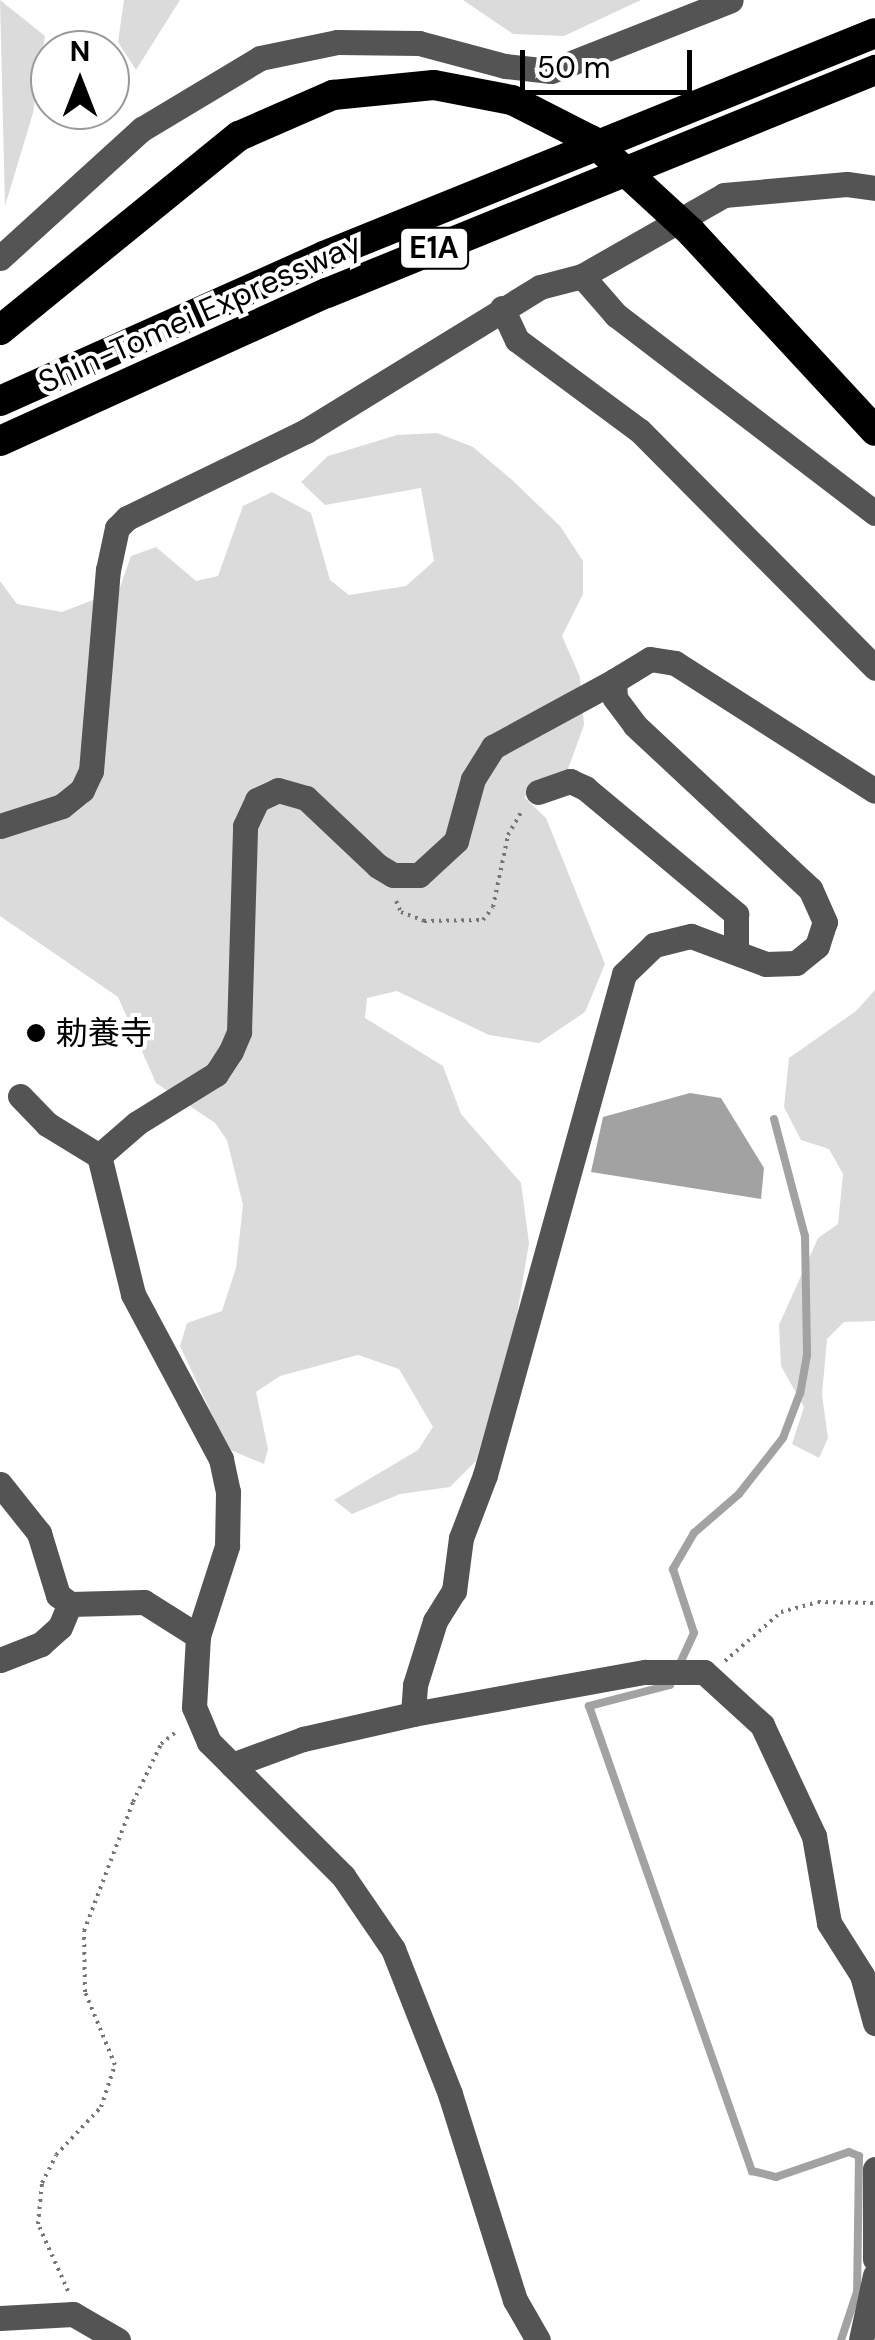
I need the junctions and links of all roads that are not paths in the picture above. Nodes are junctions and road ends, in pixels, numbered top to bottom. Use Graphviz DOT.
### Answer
graph roads {
  1 [pos="731,0"];
  2 [pos="875,34"];
  3 [pos="875,70"];
  4 [pos="875,188"];
  5 [pos="0,258"];
  6 [pos="582,276"];
  7 [pos="502,308"];
  8 [pos="0,330"];
  9 [pos="0,400"];
  10 [pos="875,431"];
  11 [pos="0,441"];
  12 [pos="875,513"];
  13 [pos="875,668"];
  14 [pos="614,681"];
  15 [pos="875,791"];
  16 [pos="538,792"];
  17 [pos="0,826"];
  18 [pos="736,947"];
  19 [pos="20,1096"];
  20 [pos="99,1156"];
  21 [pos="0,1484"];
  22 [pos="70,1604"];
  23 [pos="198,1636"];
  24 [pos="0,1660"];
  25 [pos="413,1714"];
  26 [pos="232,1765"];
  27 [pos="875,2023"];
  28 [pos="875,2169"];
  29 [pos="875,2259"];
  30 [pos="875,2275"];
  31 [pos="0,2318"];
  32 [pos="118,2340"];
  33 [pos="538,2340"];
  34 [pos="861,2340"];
  1 -- 5 [label="street"];
  2 -- 9 [label="highway, Shin-Tomei Expressway / E1A"];
  3 -- 11 [label="highway, Shin-Tomei Expressway / E1A"];
  4 -- 6 [label="street"];
  6 -- 7 [label="street"];
  6 -- 12 [label="street"];
  7 -- 13 [label="street"];
  7 -- 17 [label="street"];
  8 -- 10 [label="highway"];
  14 -- 15 [label="street"];
  14 -- 18 [label="street"];
  14 -- 20 [label="street"];
  16 -- 18 [label="street"];
  18 -- 25 [label="street"];
  19 -- 20 [label="street"];
  20 -- 23 [label="street"];
  21 -- 22 [label="street"];
  22 -- 23 [label="street"];
  22 -- 24 [label="street"];
  23 -- 26 [label="street"];
  25 -- 26 [label="street"];
  25 -- 27 [label="street"];
  26 -- 33 [label="street"];
  28 -- 29 [label="street"];
  30 -- 34 [label="street"];
  31 -- 32 [label="street"];
}
